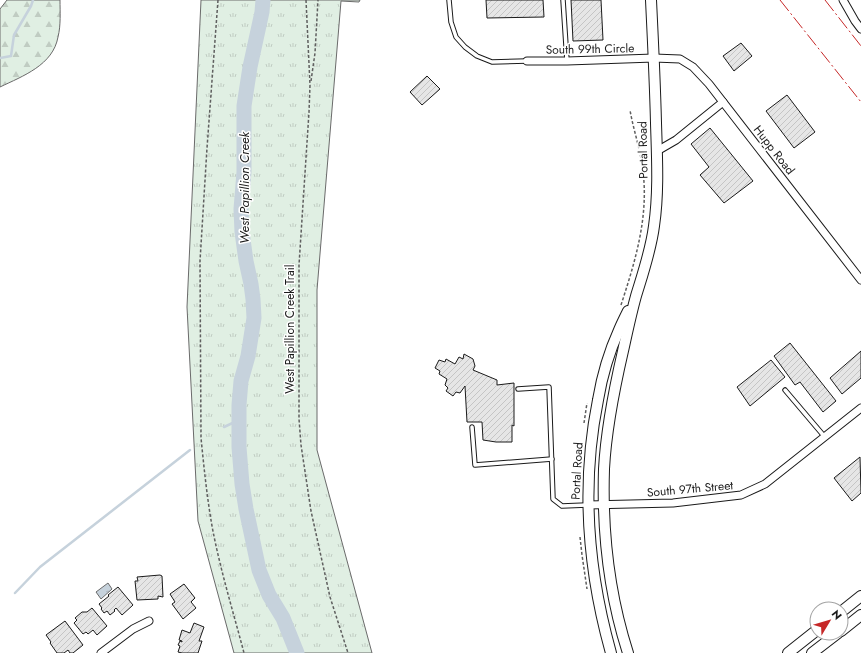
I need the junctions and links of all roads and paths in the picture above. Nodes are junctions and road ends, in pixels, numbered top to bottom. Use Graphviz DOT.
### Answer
graph roads {
  1 [pos="218,0"];
  2 [pos="306,0"];
  3 [pos="318,0"];
  4 [pos="449,0"];
  5 [pos="563,0"];
  6 [pos="651,0"];
  7 [pos="843,0"];
  8 [pos="861,29"];
  9 [pos="654,58"];
  10 [pos="527,61"];
  11 [pos="567,61"];
  12 [pos="310,85"];
  13 [pos="723,102"];
  14 [pos="630,110"];
  15 [pos="657,151"];
  16 [pos="861,280"];
  17 [pos="636,297"];
  18 [pos="621,306"];
  19 [pos="518,389"];
  20 [pos="785,390"];
  21 [pos="588,397"];
  22 [pos="861,408"];
  23 [pos="472,427"];
  24 [pos="583,428"];
  25 [pos="824,436"];
  26 [pos="552,459"];
  27 [pos="588,505"];
  28 [pos="604,505"];
  29 [pos="861,596"];
  30 [pos="849,606"];
  31 [pos="861,615"];
  32 [pos="149,621"];
  33 [pos="849,625"];
  34 [pos="809,636"];
  35 [pos="828,641"];
  36 [pos="102,653"];
  37 [pos="244,653"];
  38 [pos="348,653"];
  39 [pos="611,653"];
  40 [pos="628,653"];
  41 [pos="788,653"];
  42 [pos="812,653"];
  1 -- 37 [label="path"];
  2 -- 12 [label="path, West Papillion Creek Trail"];
  3 -- 12 [label="path"];
  4 -- 10 [label="lane"];
  5 -- 11 [label="lane"];
  6 -- 9 [label="main road, Portal Road"];
  7 -- 8 [label="street"];
  9 -- 11 [label="street, South 99th Circle"];
  9 -- 13 [label="street, Hupp Road"];
  9 -- 15 [label="main road, Portal Road"];
  10 -- 11 [label="street, South 99th Circle"];
  12 -- 38 [label="path, West Papillion Creek Trail"];
  13 -- 15 [label="street"];
  13 -- 16 [label="street, Hupp Road"];
  14 -- 18 [label="path"];
  15 -- 17 [label="main road, Portal Road"];
  17 -- 27 [label="main road, Portal Road"];
  17 -- 28 [label="main road, Portal Road"];
  19 -- 26 [label="lane"];
  20 -- 25 [label="lane"];
  21 -- 24 [label="path"];
  22 -- 25 [label="street, South 97th Street"];
  23 -- 26 [label="lane"];
  25 -- 28 [label="street, South 97th Street"];
  26 -- 27 [label="lane"];
  27 -- 28 [label="street, South 97th Street"];
  27 -- 39 [label="main road, Portal Road"];
  28 -- 40 [label="main road, Portal Road"];
  29 -- 30 [label="main road"];
  31 -- 33 [label="main road"];
  32 -- 36 [label="street"];
  34 -- 41 [label="main road"];
  35 -- 42 [label="main road"];
}
